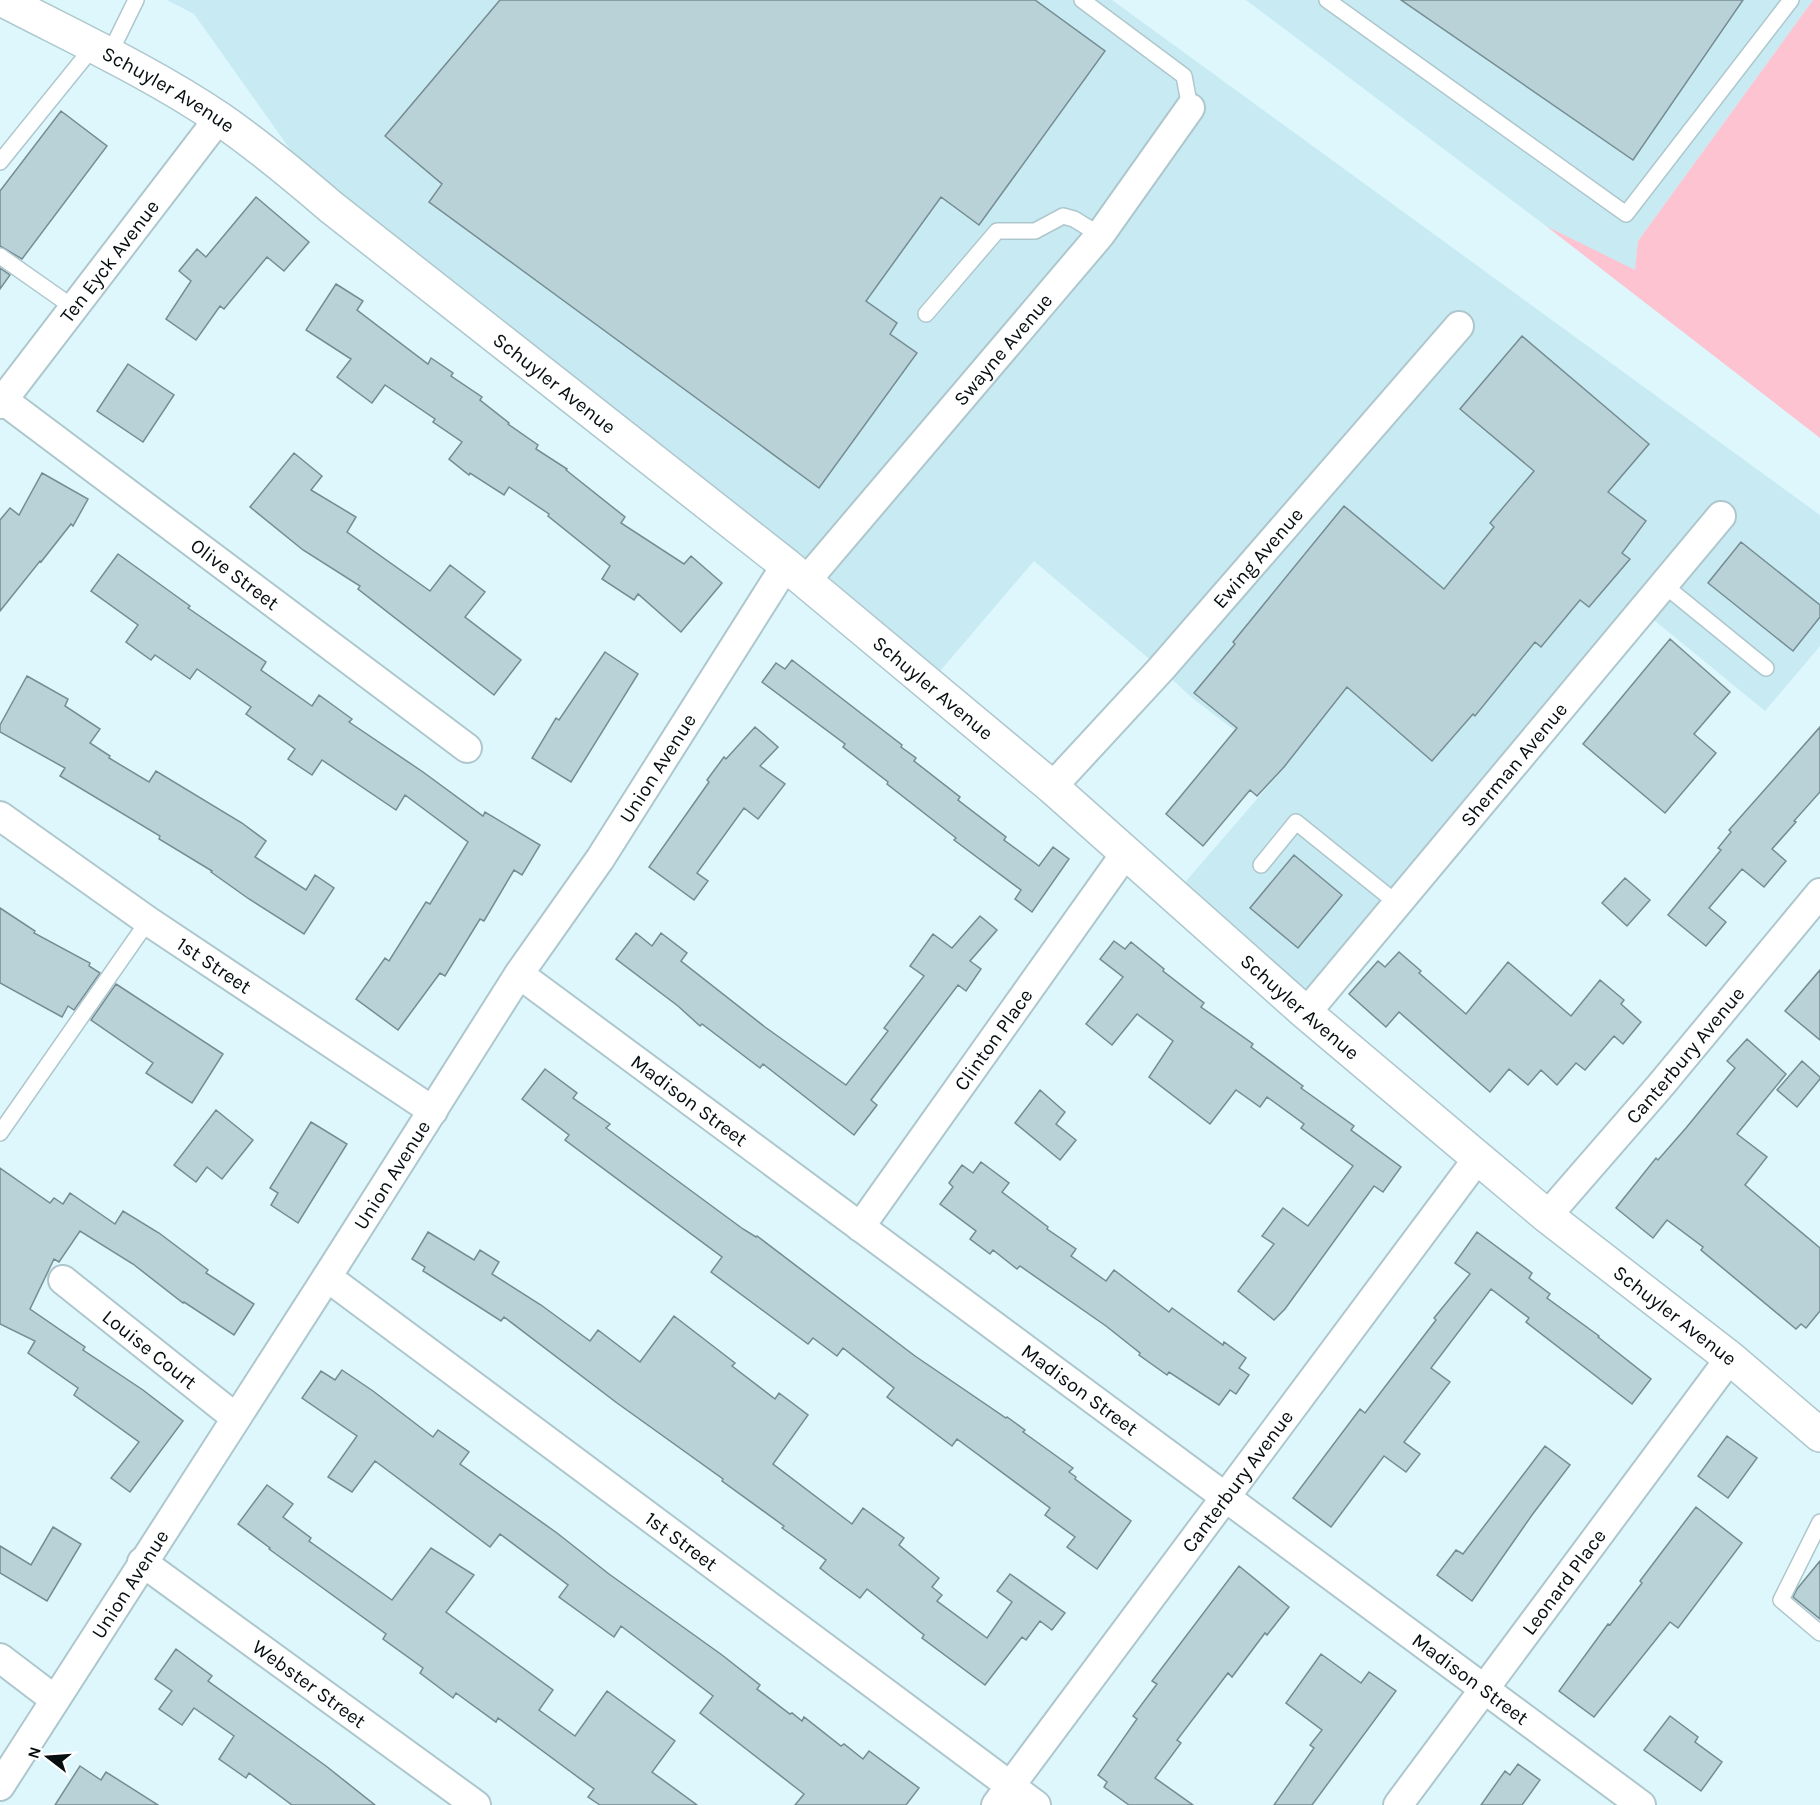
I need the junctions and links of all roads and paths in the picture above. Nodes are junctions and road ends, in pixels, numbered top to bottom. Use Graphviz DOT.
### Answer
graph roads {
  1 [pos="3,0"];
  2 [pos="136,0"];
  3 [pos="1082,0"];
  4 [pos="1327,0"];
  5 [pos="1791,0"];
  6 [pos="101,51"];
  7 [pos="1190,108"];
  8 [pos="219,118"];
  9 [pos="0,162"];
  10 [pos="1100,235"];
  11 [pos="0,256"];
  12 [pos="74,308"];
  13 [pos="926,314"];
  14 [pos="1459,326"];
  15 [pos="2,402"];
  16 [pos="1721,516"];
  17 [pos="796,573"];
  18 [pos="1664,585"];
  19 [pos="1766,668"];
  20 [pos="467,748"];
  21 [pos="1052,787"];
  22 [pos="0,816"];
  23 [pos="1125,854"];
  24 [pos="1261,865"];
  25 [pos="1820,893"];
  26 [pos="1398,904"];
  27 [pos="148,921"];
  28 [pos="519,974"];
  29 [pos="1306,1013"];
  30 [pos="433,1111"];
  31 [pos="0,1133"];
  32 [pos="1478,1158"];
  33 [pos="1547,1216"];
  34 [pos="860,1227"];
  35 [pos="327,1277"];
  36 [pos="63,1280"];
  37 [pos="1730,1358"];
  38 [pos="236,1418"];
  39 [pos="1820,1435"];
  40 [pos="1225,1498"];
  41 [pos="1820,1522"];
  42 [pos="142,1562"];
  43 [pos="1820,1633"];
  44 [pos="0,1658"];
  45 [pos="1484,1689"];
  46 [pos="54,1699"];
  47 [pos="0,1785"];
  48 [pos="1004,1795"];
  49 [pos="476,1805"];
  50 [pos="1036,1805"];
  51 [pos="1398,1805"];
  52 [pos="1641,1805"];
  1 -- 6 [label="street, Schuyler Avenue"];
  2 -- 6 [label="lane"];
  3 -- 7 [label="lane"];
  4 -- 5 [label="lane"];
  6 -- 8 [label="street, Schuyler Avenue"];
  6 -- 9 [label="lane"];
  7 -- 10 [label="street, Swayne Avenue"];
  8 -- 12 [label="street, Ten Eyck Avenue"];
  8 -- 17 [label="street, Schuyler Avenue"];
  10 -- 13 [label="lane"];
  10 -- 17 [label="street, Swayne Avenue"];
  11 -- 12 [label="lane"];
  12 -- 15 [label="street, Ten Eyck Avenue"];
  14 -- 21 [label="street, Ewing Avenue"];
  15 -- 20 [label="street, Olive Street"];
  16 -- 18 [label="street, Sherman Avenue"];
  17 -- 21 [label="street, Schuyler Avenue"];
  17 -- 28 [label="street, Union Avenue"];
  18 -- 19 [label="lane"];
  18 -- 26 [label="street, Sherman Avenue"];
  21 -- 23 [label="street, Schuyler Avenue"];
  22 -- 27 [label="street, 1st Street"];
  23 -- 29 [label="street, Schuyler Avenue"];
  23 -- 34 [label="street, Clinton Place"];
  24 -- 26 [label="lane"];
  25 -- 33 [label="street, Canterbury Avenue"];
  26 -- 29 [label="street, Sherman Avenue"];
  27 -- 30 [label="street, 1st Street"];
  27 -- 31 [label="lane"];
  28 -- 30 [label="street, Union Avenue"];
  28 -- 34 [label="street, Madison Street"];
  29 -- 32 [label="street, Schuyler Avenue"];
  30 -- 35 [label="street, Union Avenue"];
  32 -- 33 [label="street, Schuyler Avenue"];
  32 -- 40 [label="street, Canterbury Avenue"];
  33 -- 37 [label="street, Schuyler Avenue"];
  34 -- 40 [label="street, Madison Street"];
  35 -- 38 [label="street, Union Avenue"];
  35 -- 48 [label="street, 1st Street"];
  36 -- 38 [label="street, Louise Court"];
  37 -- 39 [label="street, Schuyler Avenue"];
  37 -- 45 [label="street, Leonard Place"];
  38 -- 42 [label="street, Union Avenue"];
  40 -- 45 [label="street, Madison Street"];
  40 -- 48 [label="street, Canterbury Avenue"];
  41 -- 43 [label="lane"];
  42 -- 46 [label="street, Union Avenue"];
  42 -- 49 [label="street, Webster Street"];
  44 -- 46 [label="street"];
  45 -- 51 [label="street, Leonard Place"];
  45 -- 52 [label="street, Madison Street"];
  46 -- 47 [label="street, Union Avenue"];
  48 -- 50 [label="street, 1st Street"];
}
